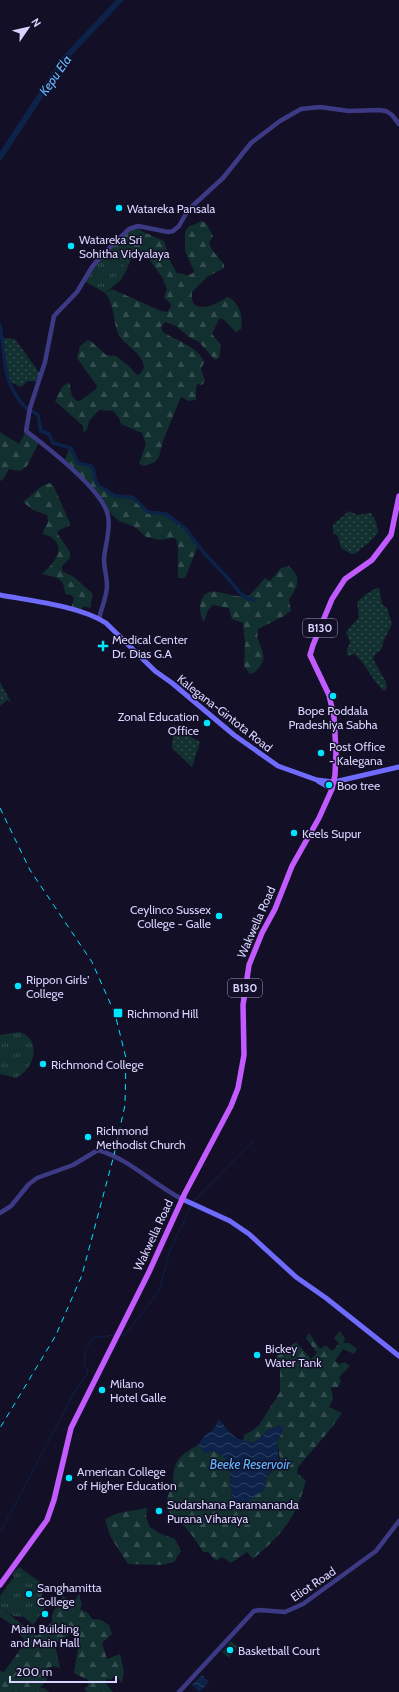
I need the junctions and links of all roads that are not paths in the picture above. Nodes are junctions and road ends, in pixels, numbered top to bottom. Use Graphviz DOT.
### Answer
graph roads {
  1 [pos="399,124"];
  2 [pos="399,496"];
  3 [pos="0,595"];
  4 [pos="99,619"];
  5 [pos="399,767"];
  6 [pos="317,780"];
  7 [pos="334,782"];
  8 [pos="332,789"];
  9 [pos="182,1199"];
  10 [pos="0,1213"];
  11 [pos="399,1356"];
  12 [pos="399,1521"];
  13 [pos="0,1585"];
  14 [pos="179,1692"];
  1 -- 4 [label="street"];
  2 -- 7 [label="main road, Wakwella Road / B130"];
  3 -- 4 [label="main road, Kalegana-Gintota Road"];
  4 -- 6 [label="main road, Kalegana-Gintota Road"];
  5 -- 7 [label="main road, Kalegana-Gintota Road"];
  6 -- 7 [label="main road, Kalegana-Gintota Road"];
  6 -- 8 [label="main road, Kalegana-Gintota Road"];
  7 -- 8 [label="main road, Wakwella Road / B130"];
  8 -- 9 [label="main road, Wakwella Road / B130"];
  9 -- 10 [label="street"];
  9 -- 11 [label="main road"];
  9 -- 13 [label="main road, Wakwella Road / B130"];
  12 -- 14 [label="street, Eliot Road"];
}
